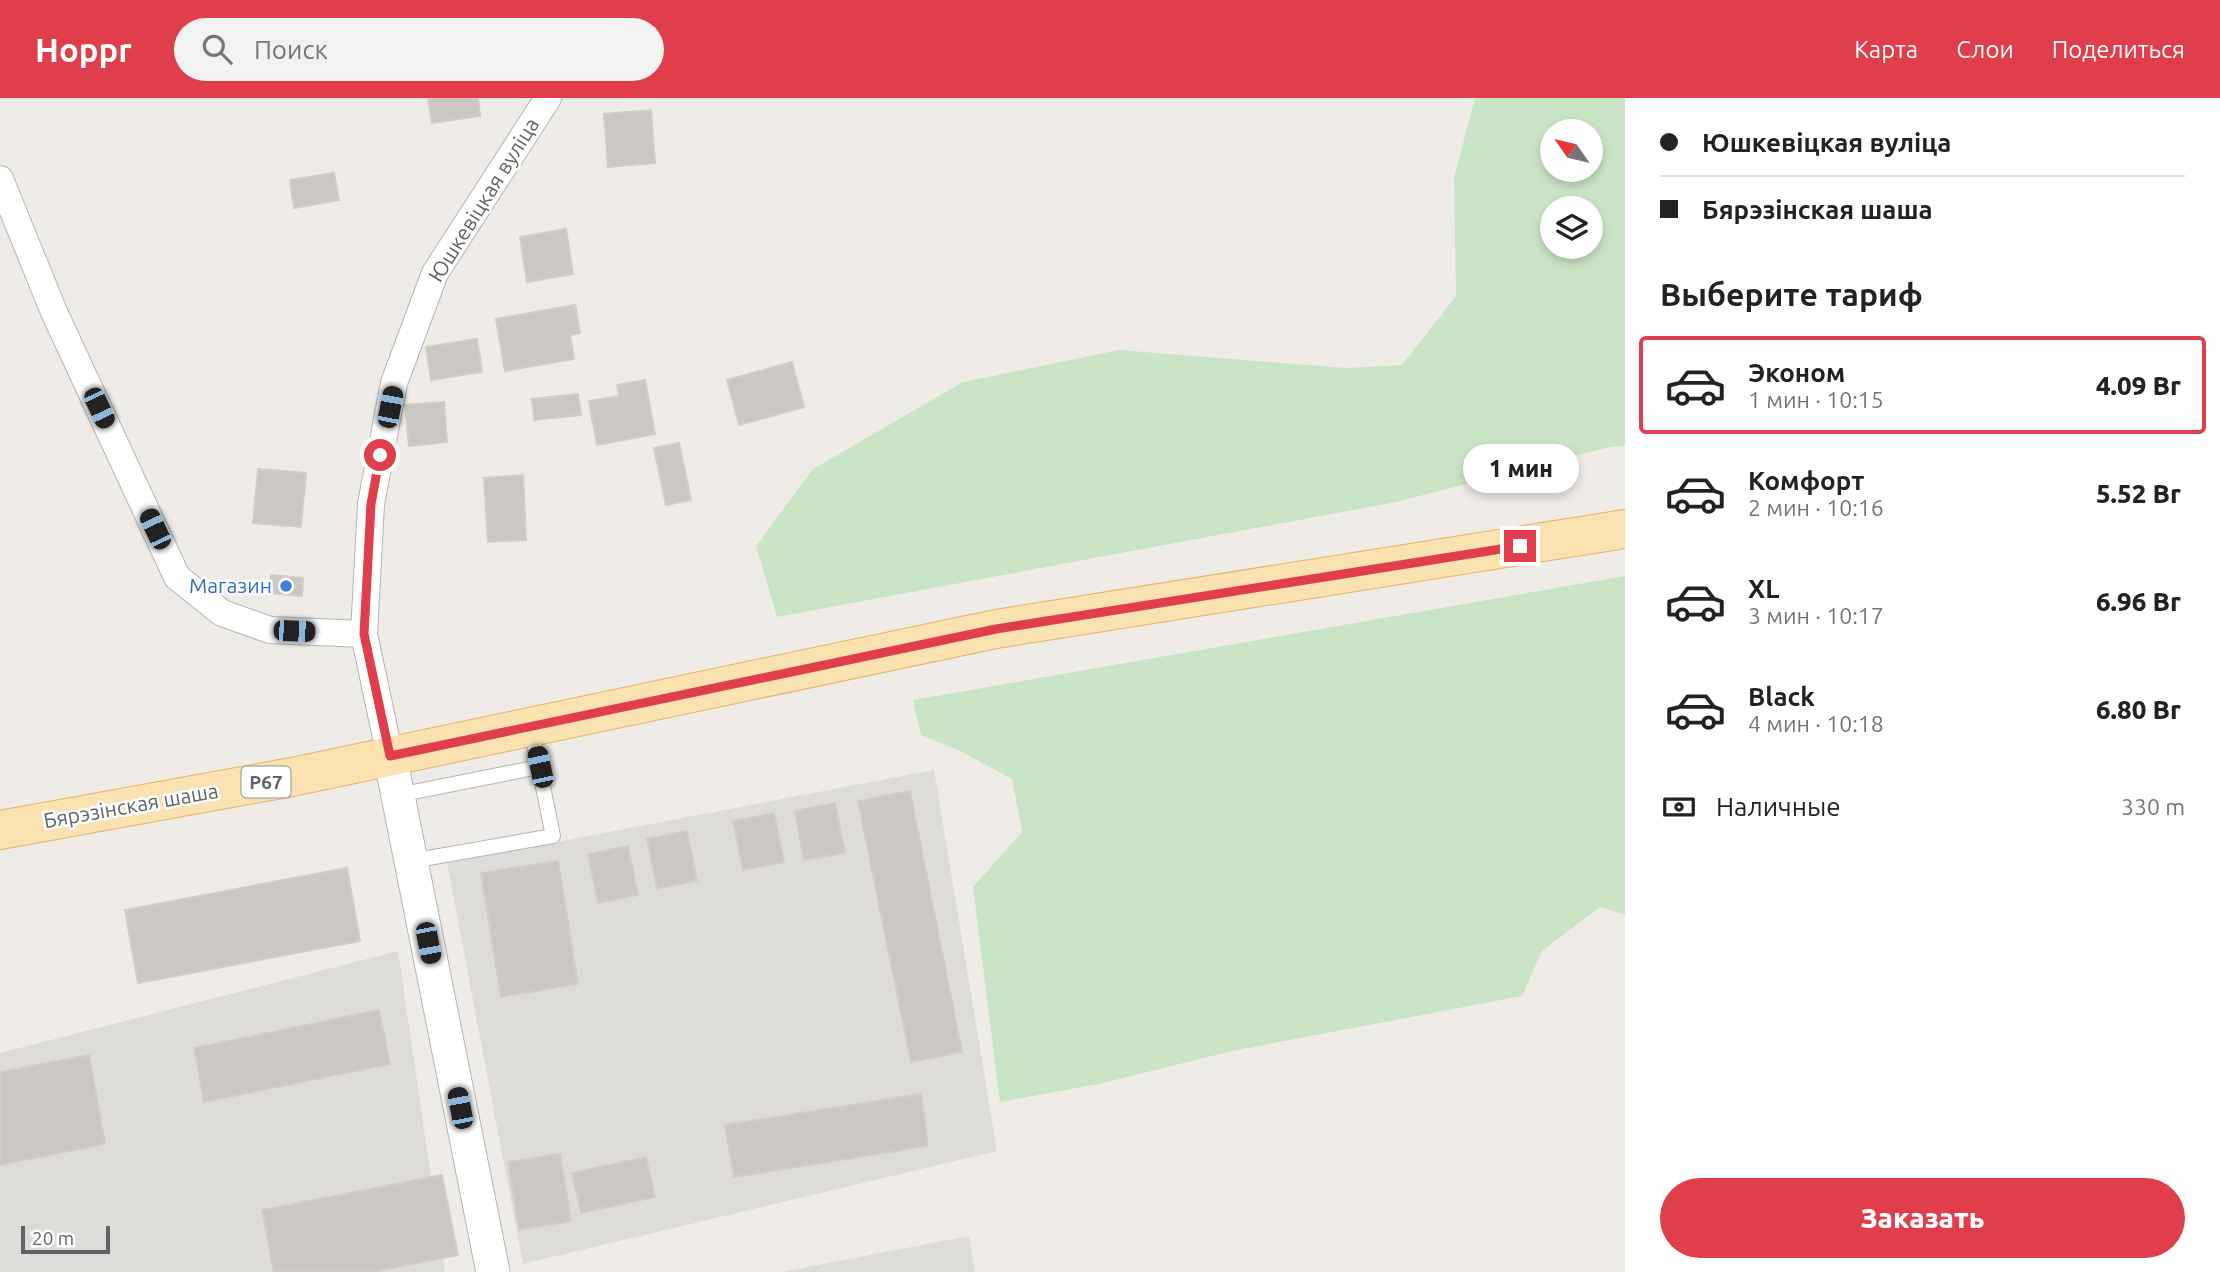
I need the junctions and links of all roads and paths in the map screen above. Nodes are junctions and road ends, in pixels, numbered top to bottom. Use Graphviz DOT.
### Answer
graph roads {
  1 [pos="548,98"];
  2 [pos="0,178"];
  3 [pos="1625,529"];
  4 [pos="364,634"];
  5 [pos="531,725"];
  6 [pos="390,756"];
  7 [pos="540,767"];
  8 [pos="398,795"];
  9 [pos="0,830"];
  10 [pos="411,861"];
  11 [pos="493,1272"];
  1 -- 4 [label="street, Юшкевіцкая вуліца"];
  2 -- 4 [label="street"];
  3 -- 5 [label="main road, Бярэзінская шаша / Р67"];
  4 -- 6 [label="street, Юшкевіцкая вуліца"];
  5 -- 6 [label="main road, Бярэзінская шаша / Р67"];
  5 -- 7 [label="lane"];
  6 -- 8 [label="street"];
  6 -- 9 [label="main road, Бярэзінская шаша / Р67"];
  7 -- 8 [label="lane"];
  7 -- 10 [label="lane"];
  8 -- 10 [label="street"];
  10 -- 11 [label="street"];
}
